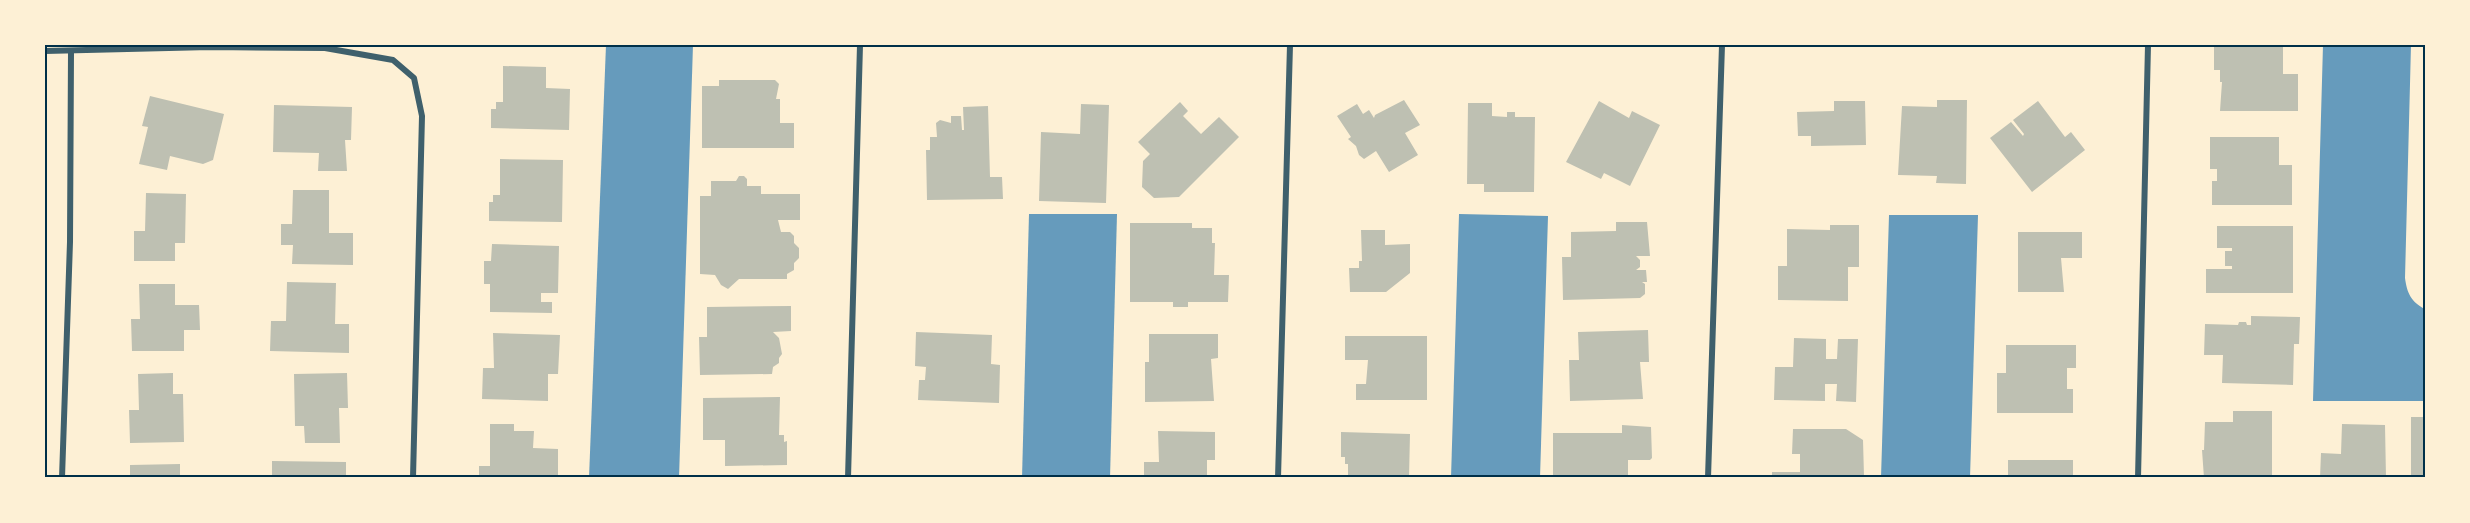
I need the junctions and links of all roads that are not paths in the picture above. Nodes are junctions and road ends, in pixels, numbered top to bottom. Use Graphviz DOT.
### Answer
graph roads {
  1 [pos="860,45"];
  2 [pos="1290,45"];
  3 [pos="1722,45"];
  4 [pos="2148,45"];
  5 [pos="45,51"];
  6 [pos="71,52"];
  7 [pos="62,478"];
  8 [pos="413,478"];
  9 [pos="848,478"];
  10 [pos="1278,478"];
  11 [pos="1708,478"];
  12 [pos="2138,478"];
  1 -- 9 [label="street"];
  2 -- 10 [label="street"];
  3 -- 11 [label="street"];
  4 -- 12 [label="street"];
  5 -- 6 [label="street"];
  6 -- 7 [label="street"];
  6 -- 8 [label="street"];
}
